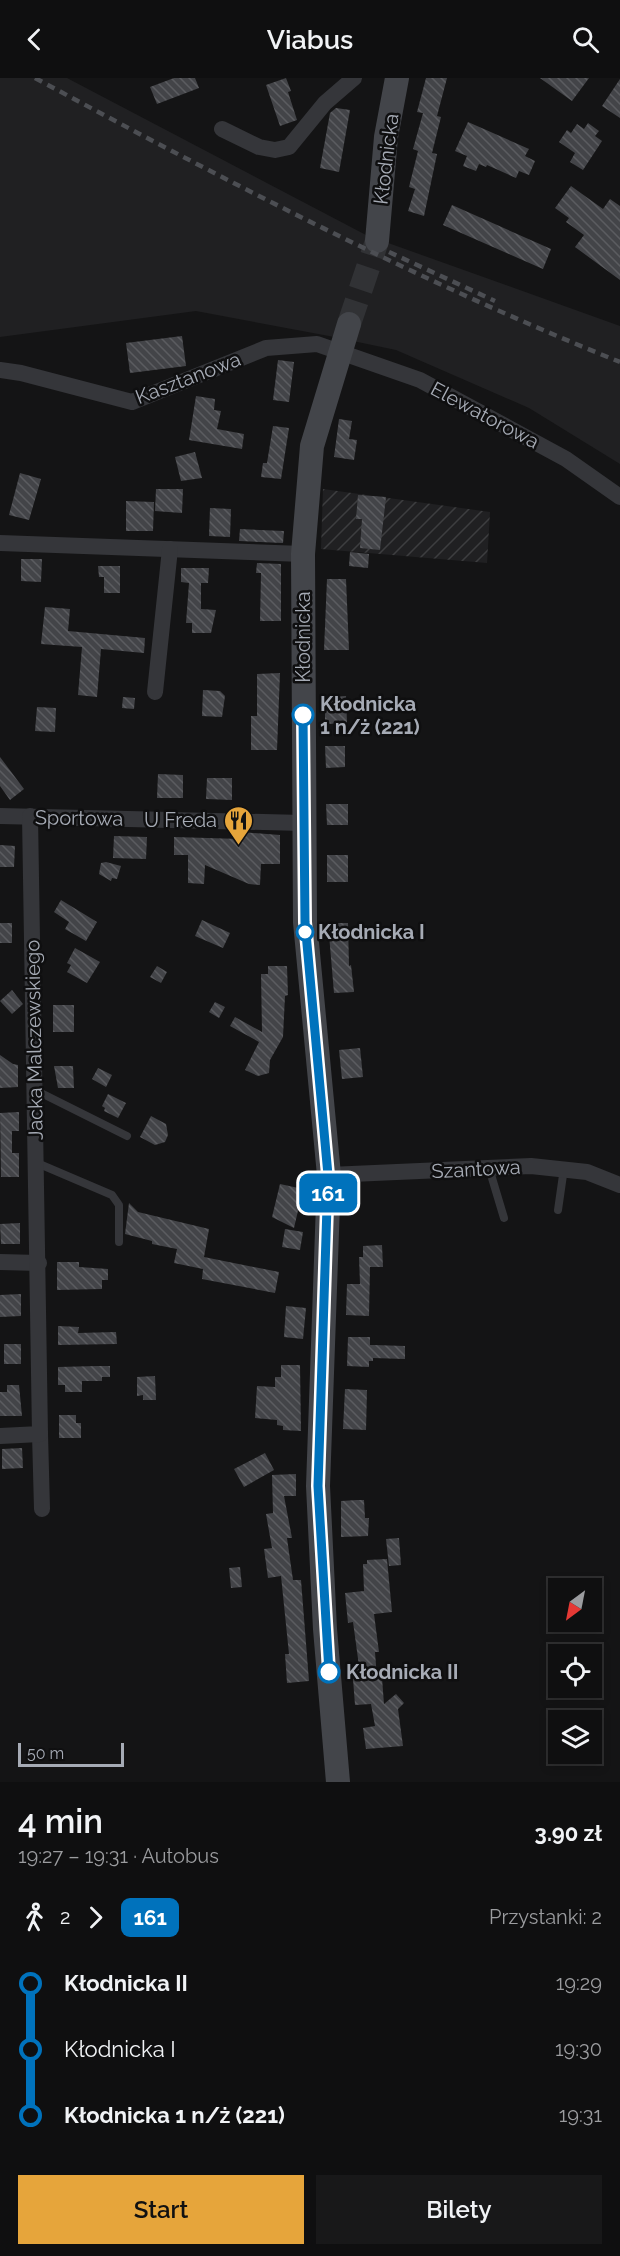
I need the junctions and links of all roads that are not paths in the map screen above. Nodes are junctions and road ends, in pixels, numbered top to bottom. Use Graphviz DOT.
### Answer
graph roads {
  1 [pos="354,78"];
  2 [pos="398,78"];
  3 [pos="222,129"];
  4 [pos="377,241"];
  5 [pos="350,324"];
  6 [pos="340,353"];
  7 [pos="0,370"];
  8 [pos="620,497"];
  9 [pos="0,543"];
  10 [pos="170,549"];
  11 [pos="303,554"];
  12 [pos="155,692"];
  13 [pos="0,816"];
  14 [pos="30,816"];
  15 [pos="303,823"];
  16 [pos="35,1090"];
  17 [pos="127,1136"];
  18 [pos="37,1162"];
  19 [pos="489,1168"];
  20 [pos="564,1168"];
  21 [pos="328,1175"];
  22 [pos="620,1185"];
  23 [pos="558,1210"];
  24 [pos="504,1218"];
  25 [pos="119,1242"];
  26 [pos="0,1263"];
  27 [pos="39,1263"];
  28 [pos="40,1434"];
  29 [pos="0,1436"];
  30 [pos="42,1509"];
  31 [pos="338,1782"];
  1 -- 3 [label="street"];
  2 -- 4 [label="main road, Kłodnicka"];
  5 -- 6 [label="main road, Kłodnicka"];
  6 -- 7 [label="street, Kasztanowa"];
  6 -- 8 [label="street, Elewatorowa"];
  6 -- 11 [label="main road, Kłodnicka"];
  9 -- 10 [label="street"];
  10 -- 11 [label="street"];
  10 -- 12 [label="street"];
  11 -- 15 [label="main road, Kłodnicka"];
  13 -- 14 [label="street, Sportowa"];
  14 -- 15 [label="street, Sportowa"];
  14 -- 16 [label="street, Jacka Malczewskiego"];
  15 -- 21 [label="main road, Kłodnicka"];
  16 -- 17 [label="lane"];
  16 -- 18 [label="street, Jacka Malczewskiego"];
  18 -- 25 [label="lane"];
  18 -- 27 [label="street, Jacka Malczewskiego"];
  19 -- 20 [label="street, Szantowa"];
  19 -- 21 [label="street, Szantowa"];
  19 -- 24 [label="lane"];
  20 -- 22 [label="street, Szantowa"];
  20 -- 23 [label="lane"];
  21 -- 31 [label="main road, Kłodnicka"];
  26 -- 27 [label="street"];
  27 -- 28 [label="street, Jacka Malczewskiego"];
  28 -- 29 [label="street"];
  28 -- 30 [label="street, Jacka Malczewskiego"];
}
